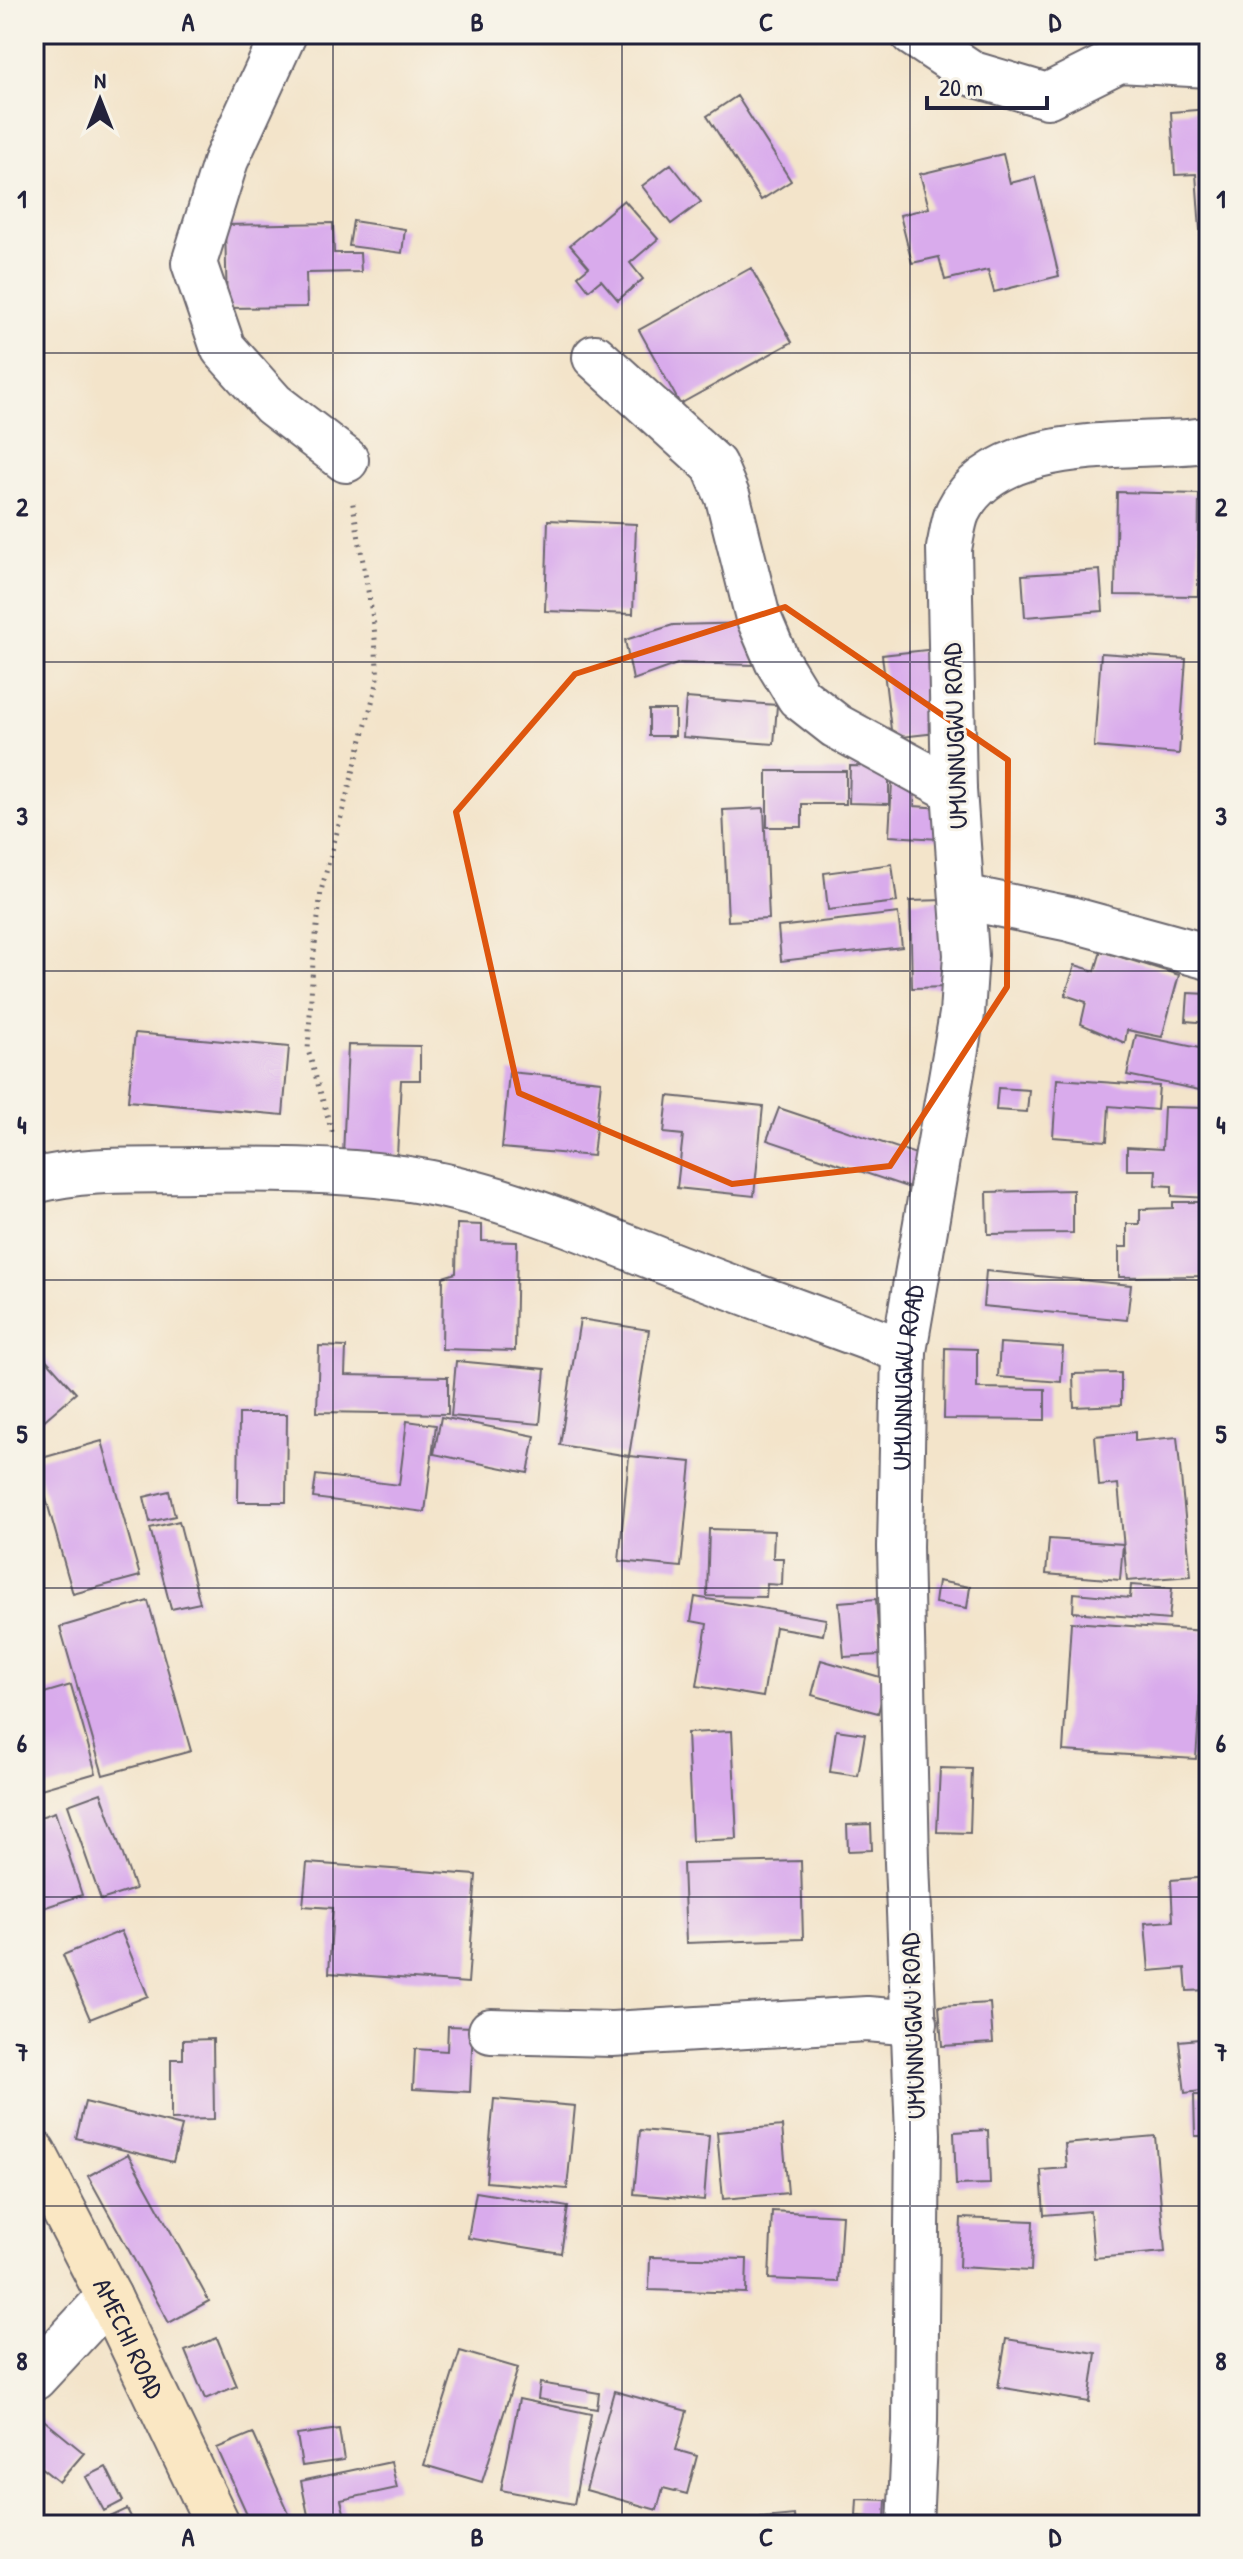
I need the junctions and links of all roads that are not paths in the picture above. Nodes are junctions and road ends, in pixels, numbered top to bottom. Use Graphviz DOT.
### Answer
graph roads {
  1 [pos="284,34"];
  2 [pos="913,34"];
  3 [pos="1209,65"];
  4 [pos="595,357"];
  5 [pos="1209,439"];
  6 [pos="346,460"];
  7 [pos="954,790"];
  8 [pos="963,897"];
  9 [pos="1209,957"];
  10 [pos="34,1181"];
  11 [pos="904,1351"];
  12 [pos="915,2023"];
  13 [pos="491,2031"];
  14 [pos="34,2153"];
  15 [pos="109,2297"];
  16 [pos="34,2378"];
  17 [pos="218,2525"];
  18 [pos="910,2525"];
  1 -- 6 [label="street"];
  2 -- 3 [label="street"];
  4 -- 7 [label="street"];
  5 -- 7 [label="street, UMUNNUGWU ROAD"];
  7 -- 8 [label="street, UMUNNUGWU ROAD"];
  8 -- 9 [label="street"];
  8 -- 11 [label="street, UMUNNUGWU ROAD"];
  10 -- 11 [label="street"];
  11 -- 12 [label="street, UMUNNUGWU ROAD"];
  12 -- 13 [label="street"];
  12 -- 18 [label="street, UMUNNUGWU ROAD"];
  14 -- 15 [label="main road, AMECHI ROAD"];
  15 -- 16 [label="street"];
  15 -- 17 [label="main road, AMECHI ROAD"];
}
